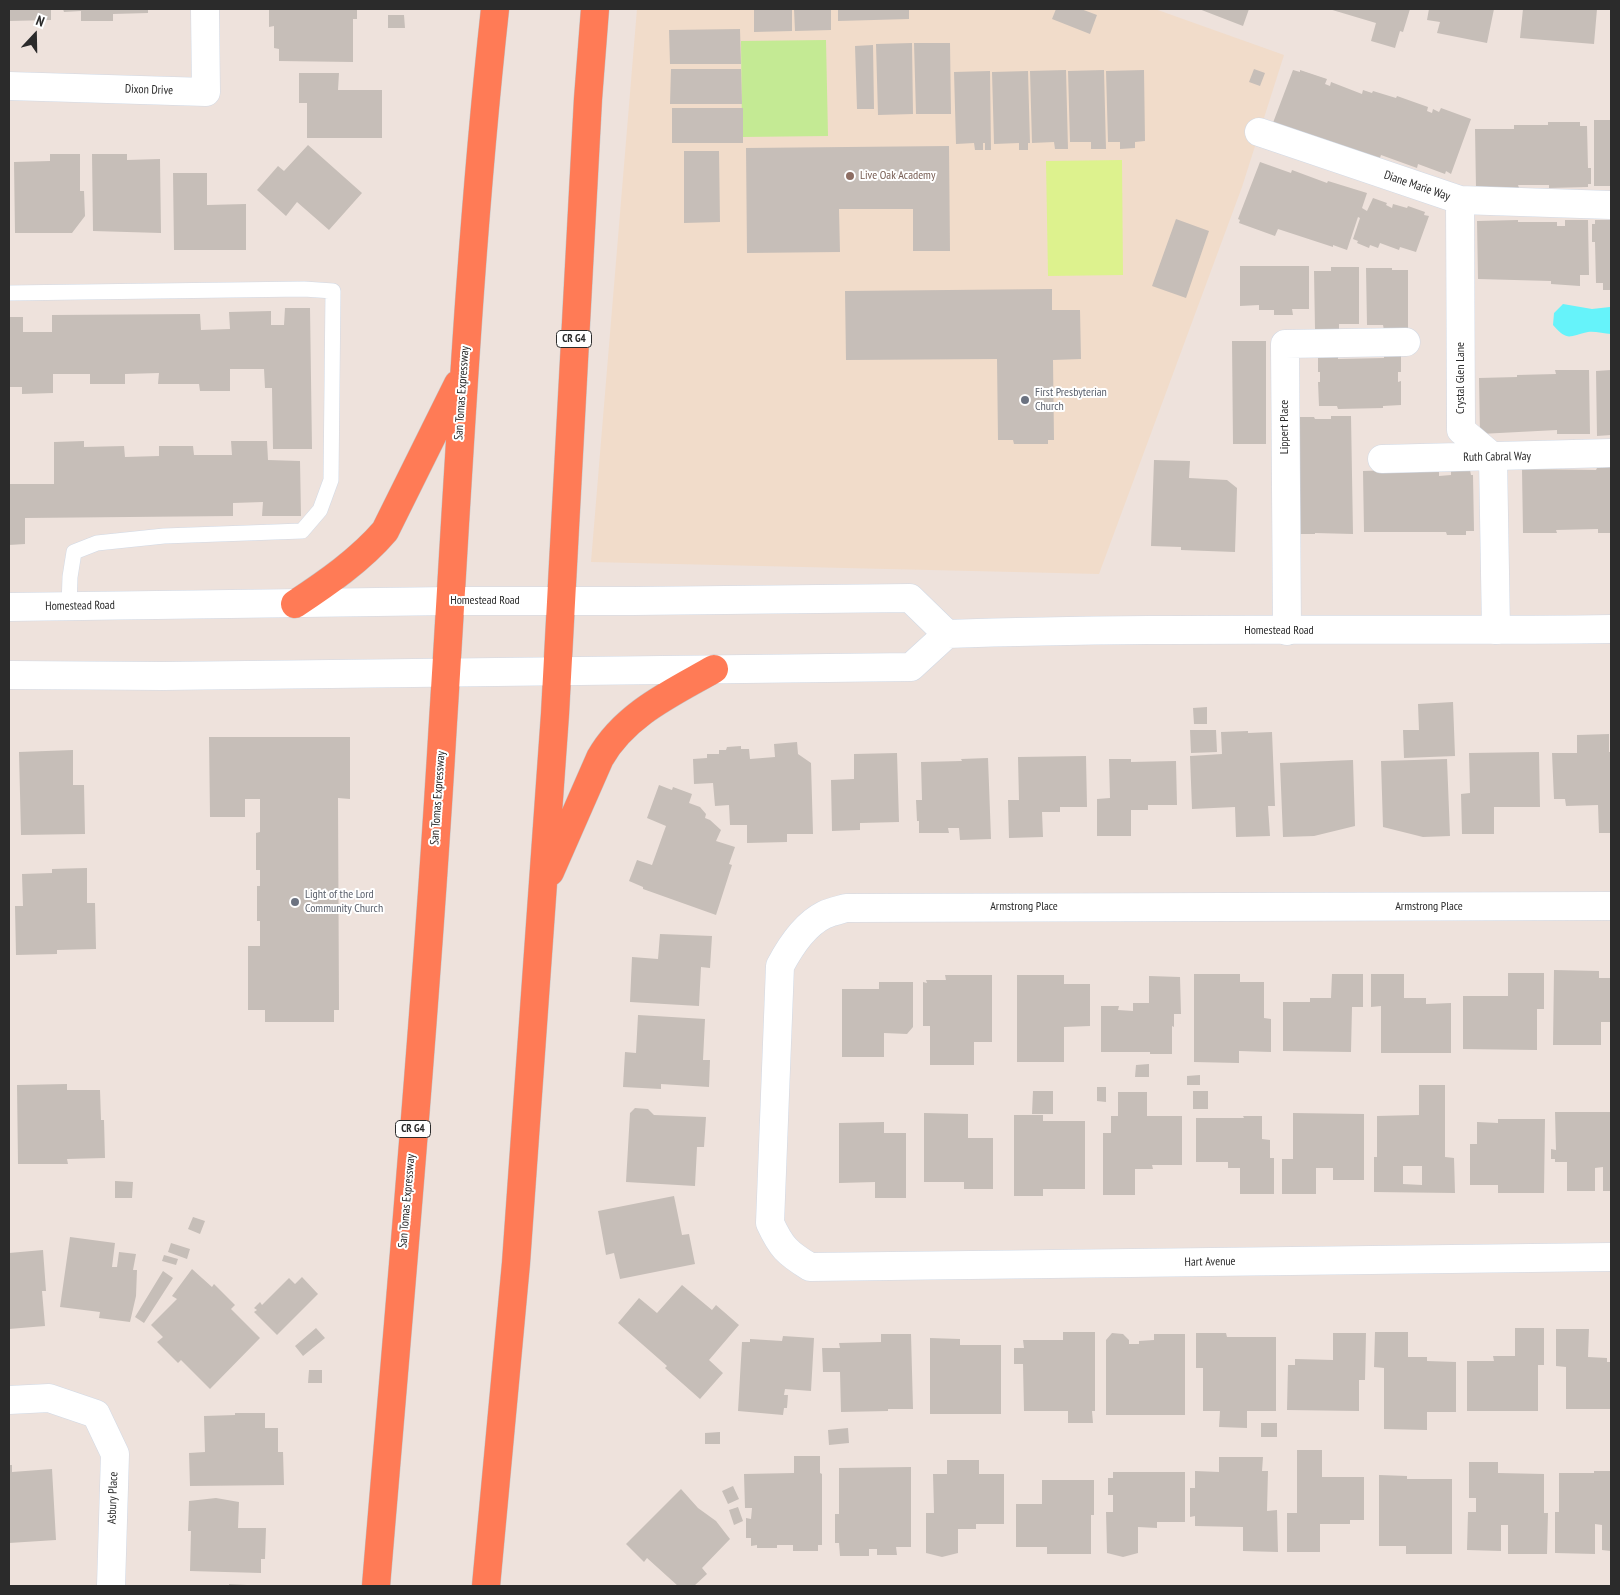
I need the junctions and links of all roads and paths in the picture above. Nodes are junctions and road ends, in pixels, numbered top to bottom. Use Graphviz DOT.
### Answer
graph roads {
  1 [pos="205,9"];
  2 [pos="495,9"];
  3 [pos="595,9"];
  4 [pos="9,86"];
  5 [pos="1259,132"];
  6 [pos="1460,200"];
  7 [pos="1611,205"];
  8 [pos="9,293"];
  9 [pos="1406,342"];
  10 [pos="463,374"];
  11 [pos="1611,454"];
  12 [pos="1494,457"];
  13 [pos="1382,459"];
  14 [pos="561,600"];
  15 [pos="450,601"];
  16 [pos="296,604"];
  17 [pos="9,607"];
  18 [pos="69,607"];
  19 [pos="1611,628"];
  20 [pos="1496,630"];
  21 [pos="1287,631"];
  22 [pos="947,634"];
  23 [pos="714,669"];
  24 [pos="558,670"];
  25 [pos="446,672"];
  26 [pos="9,675"];
  27 [pos="542,892"];
  28 [pos="1611,906"];
  29 [pos="1611,1257"];
  30 [pos="810,1267"];
  31 [pos="9,1400"];
  32 [pos="111,1586"];
  33 [pos="376,1586"];
  34 [pos="486,1586"];
  1 -- 4 [label="street, Dixon Drive"];
  2 -- 10 [label="highway, San Tomas Expressway / CR G4"];
  3 -- 14 [label="highway, CR G4"];
  5 -- 6 [label="street, Diane Marie Way"];
  6 -- 7 [label="street, Diane Marie Way"];
  6 -- 12 [label="street, Crystal Glen Lane"];
  8 -- 18 [label="lane"];
  9 -- 21 [label="street, Lippert Place"];
  10 -- 15 [label="highway, San Tomas Expressway / CR G4"];
  10 -- 16 [label="highway"];
  11 -- 12 [label="street, Ruth Cabral Way"];
  12 -- 13 [label="street, Ruth Cabral Way"];
  12 -- 20 [label="street"];
  14 -- 15 [label="street, Homestead Road"];
  14 -- 22 [label="street, Homestead Road"];
  14 -- 24 [label="highway, CR G4"];
  15 -- 16 [label="street, Homestead Road"];
  15 -- 25 [label="highway, San Tomas Expressway / CR G4"];
  16 -- 18 [label="street, Homestead Road"];
  17 -- 18 [label="street, Homestead Road"];
  19 -- 20 [label="street, Homestead Road"];
  20 -- 21 [label="street, Homestead Road"];
  21 -- 22 [label="street, Homestead Road"];
  22 -- 23 [label="street"];
  23 -- 24 [label="street"];
  23 -- 27 [label="highway"];
  24 -- 25 [label="street"];
  24 -- 27 [label="highway, CR G4"];
  25 -- 26 [label="street"];
  25 -- 33 [label="highway, San Tomas Expressway / CR G4"];
  27 -- 34 [label="highway, CR G4"];
  28 -- 30 [label="street, Armstrong Place"];
  29 -- 30 [label="street, Hart Avenue"];
  31 -- 32 [label="street, Asbury Place"];
}
